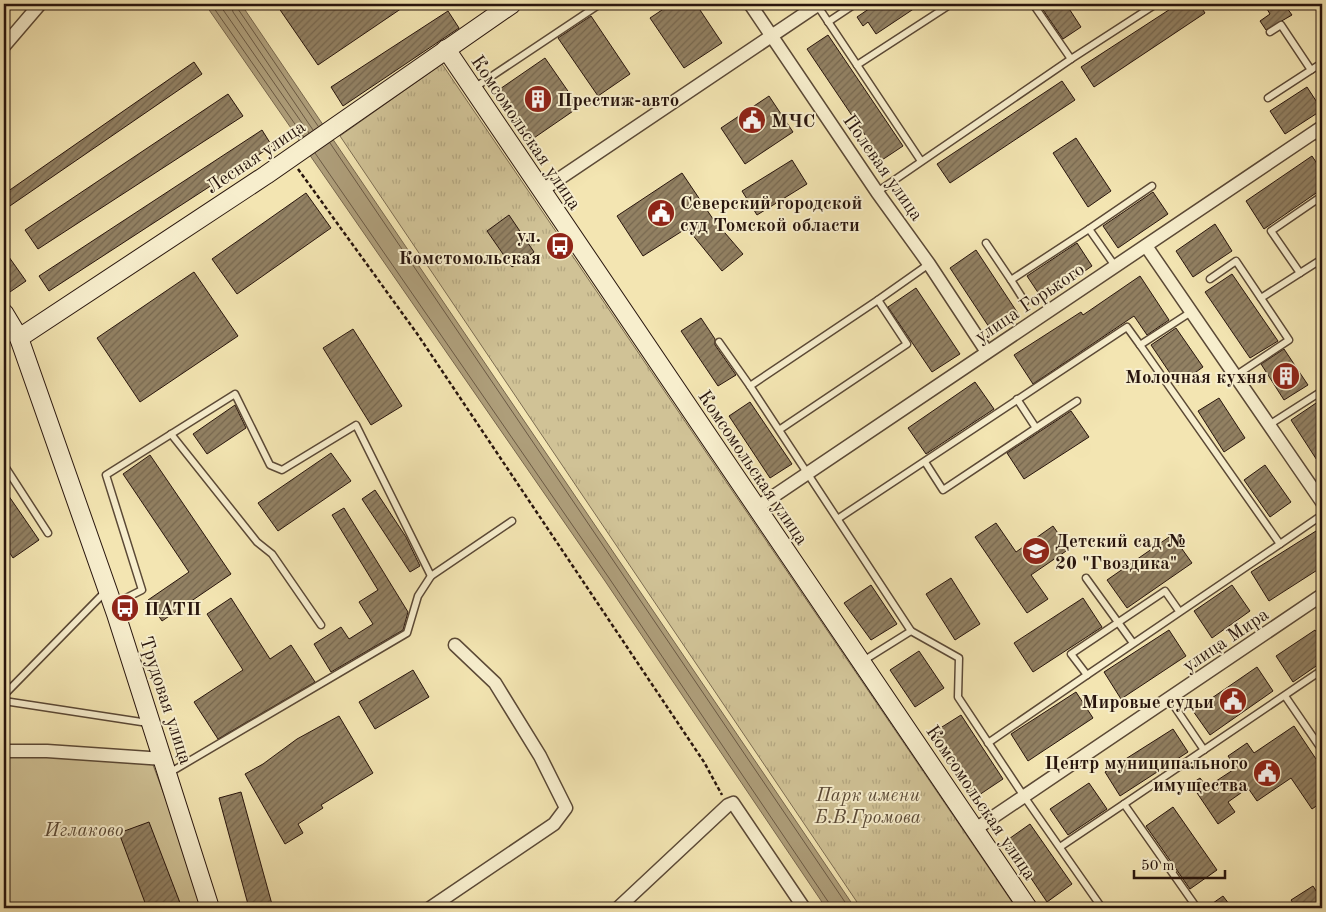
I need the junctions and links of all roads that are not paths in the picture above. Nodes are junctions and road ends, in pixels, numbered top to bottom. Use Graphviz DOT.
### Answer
graph roads {
  1 [pos="40,4"];
  2 [pos="600,4"];
  3 [pos="750,4"];
  4 [pos="818,4"];
  5 [pos="855,4"];
  6 [pos="951,4"];
  7 [pos="1033,4"];
  8 [pos="1156,4"];
  9 [pos="507,5"];
  10 [pos="828,22"];
  11 [pos="1270,32"];
  12 [pos="772,35"];
  13 [pos="4,46"];
  14 [pos="446,49"];
  15 [pos="1071,60"];
  16 [pos="1322,63"];
  17 [pos="857,65"];
  18 [pos="1311,70"];
  19 [pos="473,89"];
  20 [pos="1268,98"];
  21 [pos="1320,134"];
  22 [pos="921,161"];
  23 [pos="1152,186"];
  24 [pos="541,191"];
  25 [pos="877,192"];
  26 [pos="1322,196"];
  27 [pos="1089,229"];
  28 [pos="986,243"];
  29 [pos="1146,246"];
  30 [pos="1322,259"];
  31 [pos="929,264"];
  32 [pos="1115,267"];
  33 [pos="1300,273"];
  34 [pos="1210,279"];
  35 [pos="1011,280"];
  36 [pos="1261,298"];
  37 [pos="878,300"];
  38 [pos="1025,302"];
  39 [pos="1190,312"];
  40 [pos="4,314"];
  41 [pos="19,338"];
  42 [pos="719,342"];
  43 [pos="1140,345"];
  44 [pos="987,352"];
  45 [pos="1235,376"];
  46 [pos="750,386"];
  47 [pos="1322,390"];
  48 [pos="1017,399"];
  49 [pos="1077,401"];
  50 [pos="1269,425"];
  51 [pos="1036,428"];
  52 [pos="779,430"];
  53 [pos="171,434"];
  54 [pos="925,462"];
  55 [pos="4,465"];
  56 [pos="808,473"];
  57 [pos="1322,502"];
  58 [pos="756,508"];
  59 [pos="1322,516"];
  60 [pos="839,518"];
  61 [pos="512,521"];
  62 [pos="48,533"];
  63 [pos="1280,544"];
  64 [pos="431,576"];
  65 [pos="1086,578"];
  66 [pos="1322,595"];
  67 [pos="110,597"];
  68 [pos="1179,611"];
  69 [pos="1118,622"];
  70 [pos="321,625"];
  71 [pos="911,631"];
  72 [pos="1133,643"];
  73 [pos="455,645"];
  74 [pos="862,662"];
  75 [pos="1322,670"];
  76 [pos="1087,675"];
  77 [pos="4,695"];
  78 [pos="1285,696"];
  79 [pos="1170,700"];
  80 [pos="4,701"];
  81 [pos="153,723"];
  82 [pos="988,743"];
  83 [pos="1204,750"];
  84 [pos="1322,750"];
  85 [pos="4,751"];
  86 [pos="167,766"];
  87 [pos="1023,795"];
  88 [pos="1124,804"];
  89 [pos="974,830"];
  90 [pos="1060,847"];
  91 [pos="208,907"];
  92 [pos="430,908"];
  93 [pos="618,908"];
  94 [pos="804,908"];
  95 [pos="1028,908"];
  96 [pos="1102,908"];
  97 [pos="1195,908"];
  1 -- 13 [label="street"];
  2 -- 19 [label="lane"];
  3 -- 12 [label="street, Полевая улица"];
  4 -- 10 [label="lane"];
  4 -- 12 [label="street"];
  5 -- 10 [label="lane"];
  6 -- 17 [label="lane"];
  7 -- 15 [label="lane"];
  8 -- 15 [label="lane"];
  9 -- 14 [label="main road, Лесная улица"];
  10 -- 17 [label="lane"];
  11 -- 18 [label="lane"];
  12 -- 24 [label="street"];
  12 -- 25 [label="street, Полевая улица"];
  14 -- 19 [label="main road, Комсомольская улица"];
  14 -- 41 [label="main road, Лесная улица"];
  15 -- 22 [label="lane"];
  16 -- 18 [label="lane"];
  17 -- 22 [label="lane"];
  18 -- 20 [label="lane"];
  19 -- 24 [label="main road, Комсомольская улица"];
  21 -- 29 [label="street, улица Горького"];
  22 -- 25 [label="lane"];
  23 -- 27 [label="lane"];
  24 -- 58 [label="main road, Комсомольская улица"];
  25 -- 31 [label="street, Полевая улица"];
  26 -- 33 [label="lane"];
  27 -- 32 [label="lane"];
  27 -- 35 [label="lane"];
  28 -- 35 [label="lane"];
  29 -- 32 [label="street, улица Горького"];
  29 -- 39 [label="street"];
  30 -- 33 [label="lane"];
  31 -- 37 [label="lane"];
  31 -- 44 [label="street, Полевая улица"];
  32 -- 44 [label="street, улица Горького"];
  33 -- 36 [label="lane"];
  34 -- 36 [label="lane"];
  35 -- 38 [label="lane"];
  36 -- 45 [label="lane"];
  37 -- 46 [label="lane"];
  37 -- 52 [label="lane"];
  39 -- 43 [label="lane"];
  39 -- 45 [label="street"];
  40 -- 41 [label="main road, Трудовая улица"];
  41 -- 67 [label="main road, Трудовая улица"];
  42 -- 46 [label="lane"];
  43 -- 48 [label="lane"];
  43 -- 63 [label="lane"];
  44 -- 56 [label="street, улица Горького"];
  45 -- 50 [label="street"];
  46 -- 52 [label="lane"];
  47 -- 50 [label="lane"];
  48 -- 51 [label="lane"];
  48 -- 54 [label="lane"];
  49 -- 51 [label="lane"];
  50 -- 57 [label="street"];
  51 -- 54 [label="lane"];
  52 -- 56 [label="lane"];
  53 -- 64 [label="lane"];
  53 -- 67 [label="lane"];
  53 -- 70 [label="lane"];
  54 -- 60 [label="lane"];
  55 -- 62 [label="lane"];
  56 -- 58 [label="street, улица Горького"];
  56 -- 60 [label="lane"];
  58 -- 74 [label="main road, Комсомольская улица"];
  59 -- 63 [label="lane"];
  60 -- 71 [label="lane"];
  61 -- 64 [label="lane"];
  63 -- 68 [label="lane"];
  64 -- 86 [label="lane"];
  65 -- 69 [label="lane"];
  66 -- 79 [label="street, улица Мира"];
  67 -- 77 [label="lane"];
  67 -- 81 [label="main road, Трудовая улица"];
  68 -- 69 [label="lane"];
  68 -- 72 [label="lane"];
  69 -- 72 [label="lane"];
  69 -- 76 [label="lane"];
  71 -- 74 [label="lane"];
  71 -- 82 [label="lane"];
  72 -- 76 [label="lane"];
  73 -- 92 [label="street"];
  74 -- 89 [label="main road, Комсомольская улица"];
  75 -- 78 [label="lane"];
  76 -- 82 [label="lane"];
  78 -- 83 [label="lane"];
  78 -- 84 [label="lane"];
  79 -- 83 [label="lane"];
  79 -- 87 [label="street, улица Мира"];
  80 -- 81 [label="lane"];
  81 -- 86 [label="main road, Трудовая улица"];
  82 -- 87 [label="lane"];
  83 -- 88 [label="lane"];
  85 -- 86 [label="street"];
  86 -- 91 [label="main road, Трудовая улица"];
  87 -- 89 [label="street, улица Мира"];
  87 -- 90 [label="lane"];
  88 -- 90 [label="lane"];
  88 -- 97 [label="lane"];
  89 -- 95 [label="main road, Комсомольская улица"];
  90 -- 96 [label="lane"];
  93 -- 94 [label="street"];
}
